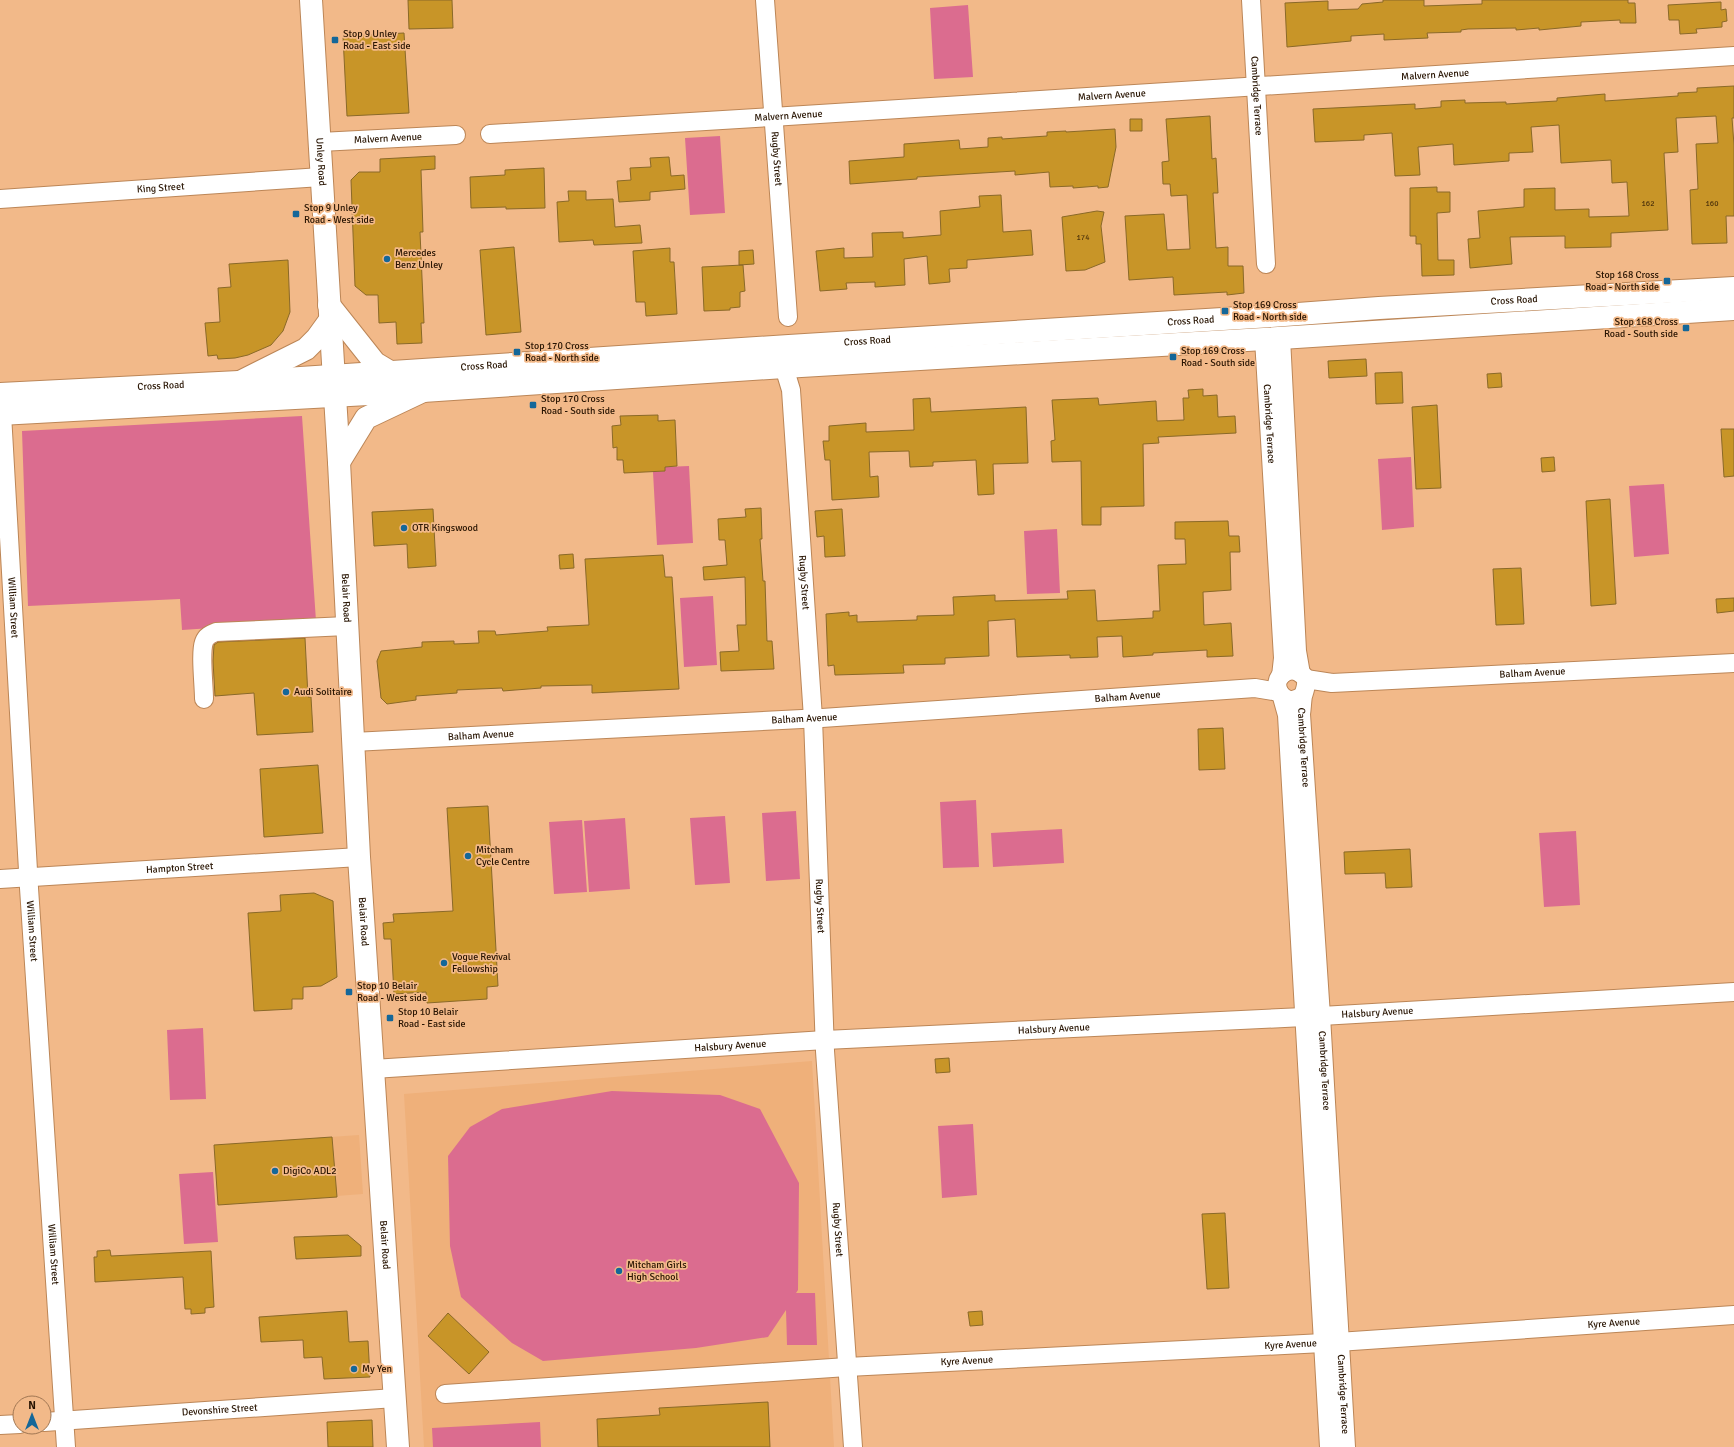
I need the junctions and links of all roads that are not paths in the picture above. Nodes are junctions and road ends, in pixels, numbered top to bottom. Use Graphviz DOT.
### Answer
graph roads {
  1 [pos="311,0"];
  2 [pos="765,0"];
  3 [pos="1251,0"];
  4 [pos="1734,56"];
  5 [pos="1256,87"];
  6 [pos="772,118"];
  7 [pos="490,134"];
  8 [pos="456,135"];
  9 [pos="320,142"];
  10 [pos="321,177"];
  11 [pos="0,199"];
  12 [pos="1266,264"];
  13 [pos="1734,288"];
  14 [pos="1734,309"];
  15 [pos="330,312"];
  16 [pos="1271,316"];
  17 [pos="788,317"];
  18 [pos="1272,339"];
  19 [pos="784,367"];
  20 [pos="390,372"];
  21 [pos="239,382"];
  22 [pos="334,386"];
  23 [pos="423,391"];
  24 [pos="1,408"];
  25 [pos="339,462"];
  26 [pos="1288,622"];
  27 [pos="347,626"];
  28 [pos="1734,663"];
  29 [pos="1304,685"];
  30 [pos="1280,686"];
  31 [pos="204,699"];
  32 [pos="813,718"];
  33 [pos="353,742"];
  34 [pos="1299,802"];
  35 [pos="359,857"];
  36 [pos="28,878"];
  37 [pos="0,879"];
  38 [pos="1734,992"];
  39 [pos="1312,1016"];
  40 [pos="825,1040"];
  41 [pos="373,1070"];
  42 [pos="1734,1315"];
  43 [pos="1331,1342"];
  44 [pos="847,1367"];
  45 [pos="445,1394"];
  46 [pos="395,1398"];
  47 [pos="65,1421"];
  48 [pos="52,1422"];
  49 [pos="12,1424"];
  50 [pos="1336,1424"];
  51 [pos="0,1425"];
  52 [pos="66,1447"];
  53 [pos="398,1447"];
  54 [pos="853,1447"];
  55 [pos="1329,1447"];
  56 [pos="1346,1447"];
  1 -- 9 [label="main road, Unley Road"];
  2 -- 6 [label="street, Rugby Street"];
  3 -- 5 [label="street, Cambridge Terrace"];
  4 -- 5 [label="street, Malvern Avenue"];
  5 -- 6 [label="street, Malvern Avenue"];
  5 -- 12 [label="street, Cambridge Terrace"];
  6 -- 7 [label="street, Malvern Avenue"];
  6 -- 17 [label="street, Rugby Street"];
  8 -- 9 [label="street, Malvern Avenue"];
  9 -- 10 [label="main road, Unley Road"];
  10 -- 11 [label="street, King Street"];
  10 -- 15 [label="main road, Unley Road"];
  13 -- 16 [label="main road, Cross Road"];
  14 -- 18 [label="main road, Cross Road"];
  15 -- 20 [label="main road"];
  15 -- 21 [label="main road"];
  15 -- 22 [label="main road, Unley Road"];
  16 -- 18 [label="main road"];
  16 -- 20 [label="main road, Cross Road"];
  18 -- 19 [label="main road, Cross Road"];
  18 -- 26 [label="street, Cambridge Terrace"];
  19 -- 23 [label="main road, Cross Road"];
  19 -- 32 [label="street, Rugby Street"];
  20 -- 22 [label="main road, Cross Road"];
  21 -- 22 [label="main road, Cross Road"];
  21 -- 24 [label="main road, Cross Road"];
  22 -- 23 [label="main road, Cross Road"];
  22 -- 24 [label="main road, Cross Road"];
  22 -- 25 [label="main road, Belair Road"];
  23 -- 25 [label="main road"];
  24 -- 36 [label="street, William Street"];
  25 -- 27 [label="main road, Belair Road"];
  26 -- 29 [label="street, Cambridge Terrace"];
  26 -- 30 [label="street, Cambridge Terrace"];
  27 -- 31 [label="street"];
  27 -- 33 [label="main road, Belair Road"];
  28 -- 29 [label="street, Balham Avenue"];
  29 -- 30 [label="street"];
  29 -- 30 [label="street"];
  29 -- 34 [label="street, Cambridge Terrace"];
  30 -- 32 [label="street, Balham Avenue"];
  30 -- 34 [label="street, Cambridge Terrace"];
  32 -- 33 [label="street, Balham Avenue"];
  32 -- 40 [label="street, Rugby Street"];
  33 -- 35 [label="main road, Belair Road"];
  34 -- 39 [label="street, Cambridge Terrace"];
  35 -- 36 [label="street, Hampton Street"];
  35 -- 41 [label="main road, Belair Road"];
  36 -- 37 [label="street, Hampton Street"];
  36 -- 47 [label="street, William Street"];
  38 -- 39 [label="street, Halsbury Avenue"];
  39 -- 40 [label="street, Halsbury Avenue"];
  39 -- 43 [label="street, Cambridge Terrace"];
  40 -- 41 [label="street, Halsbury Avenue"];
  40 -- 44 [label="street, Rugby Street"];
  41 -- 46 [label="main road, Belair Road"];
  42 -- 43 [label="street, Kyre Avenue"];
  43 -- 44 [label="street, Kyre Avenue"];
  43 -- 50 [label="street, Cambridge Terrace"];
  44 -- 45 [label="street, Kyre Avenue"];
  44 -- 54 [label="street, Rugby Street"];
  46 -- 47 [label="street, Devonshire Street"];
  46 -- 53 [label="main road, Belair Road"];
  47 -- 48 [label="street, Devonshire Street"];
  47 -- 52 [label="street, William Street"];
  49 -- 51 [label="street"];
  50 -- 55 [label="street, Cambridge Terrace"];
  50 -- 56 [label="street, Cambridge Terrace"];
}
